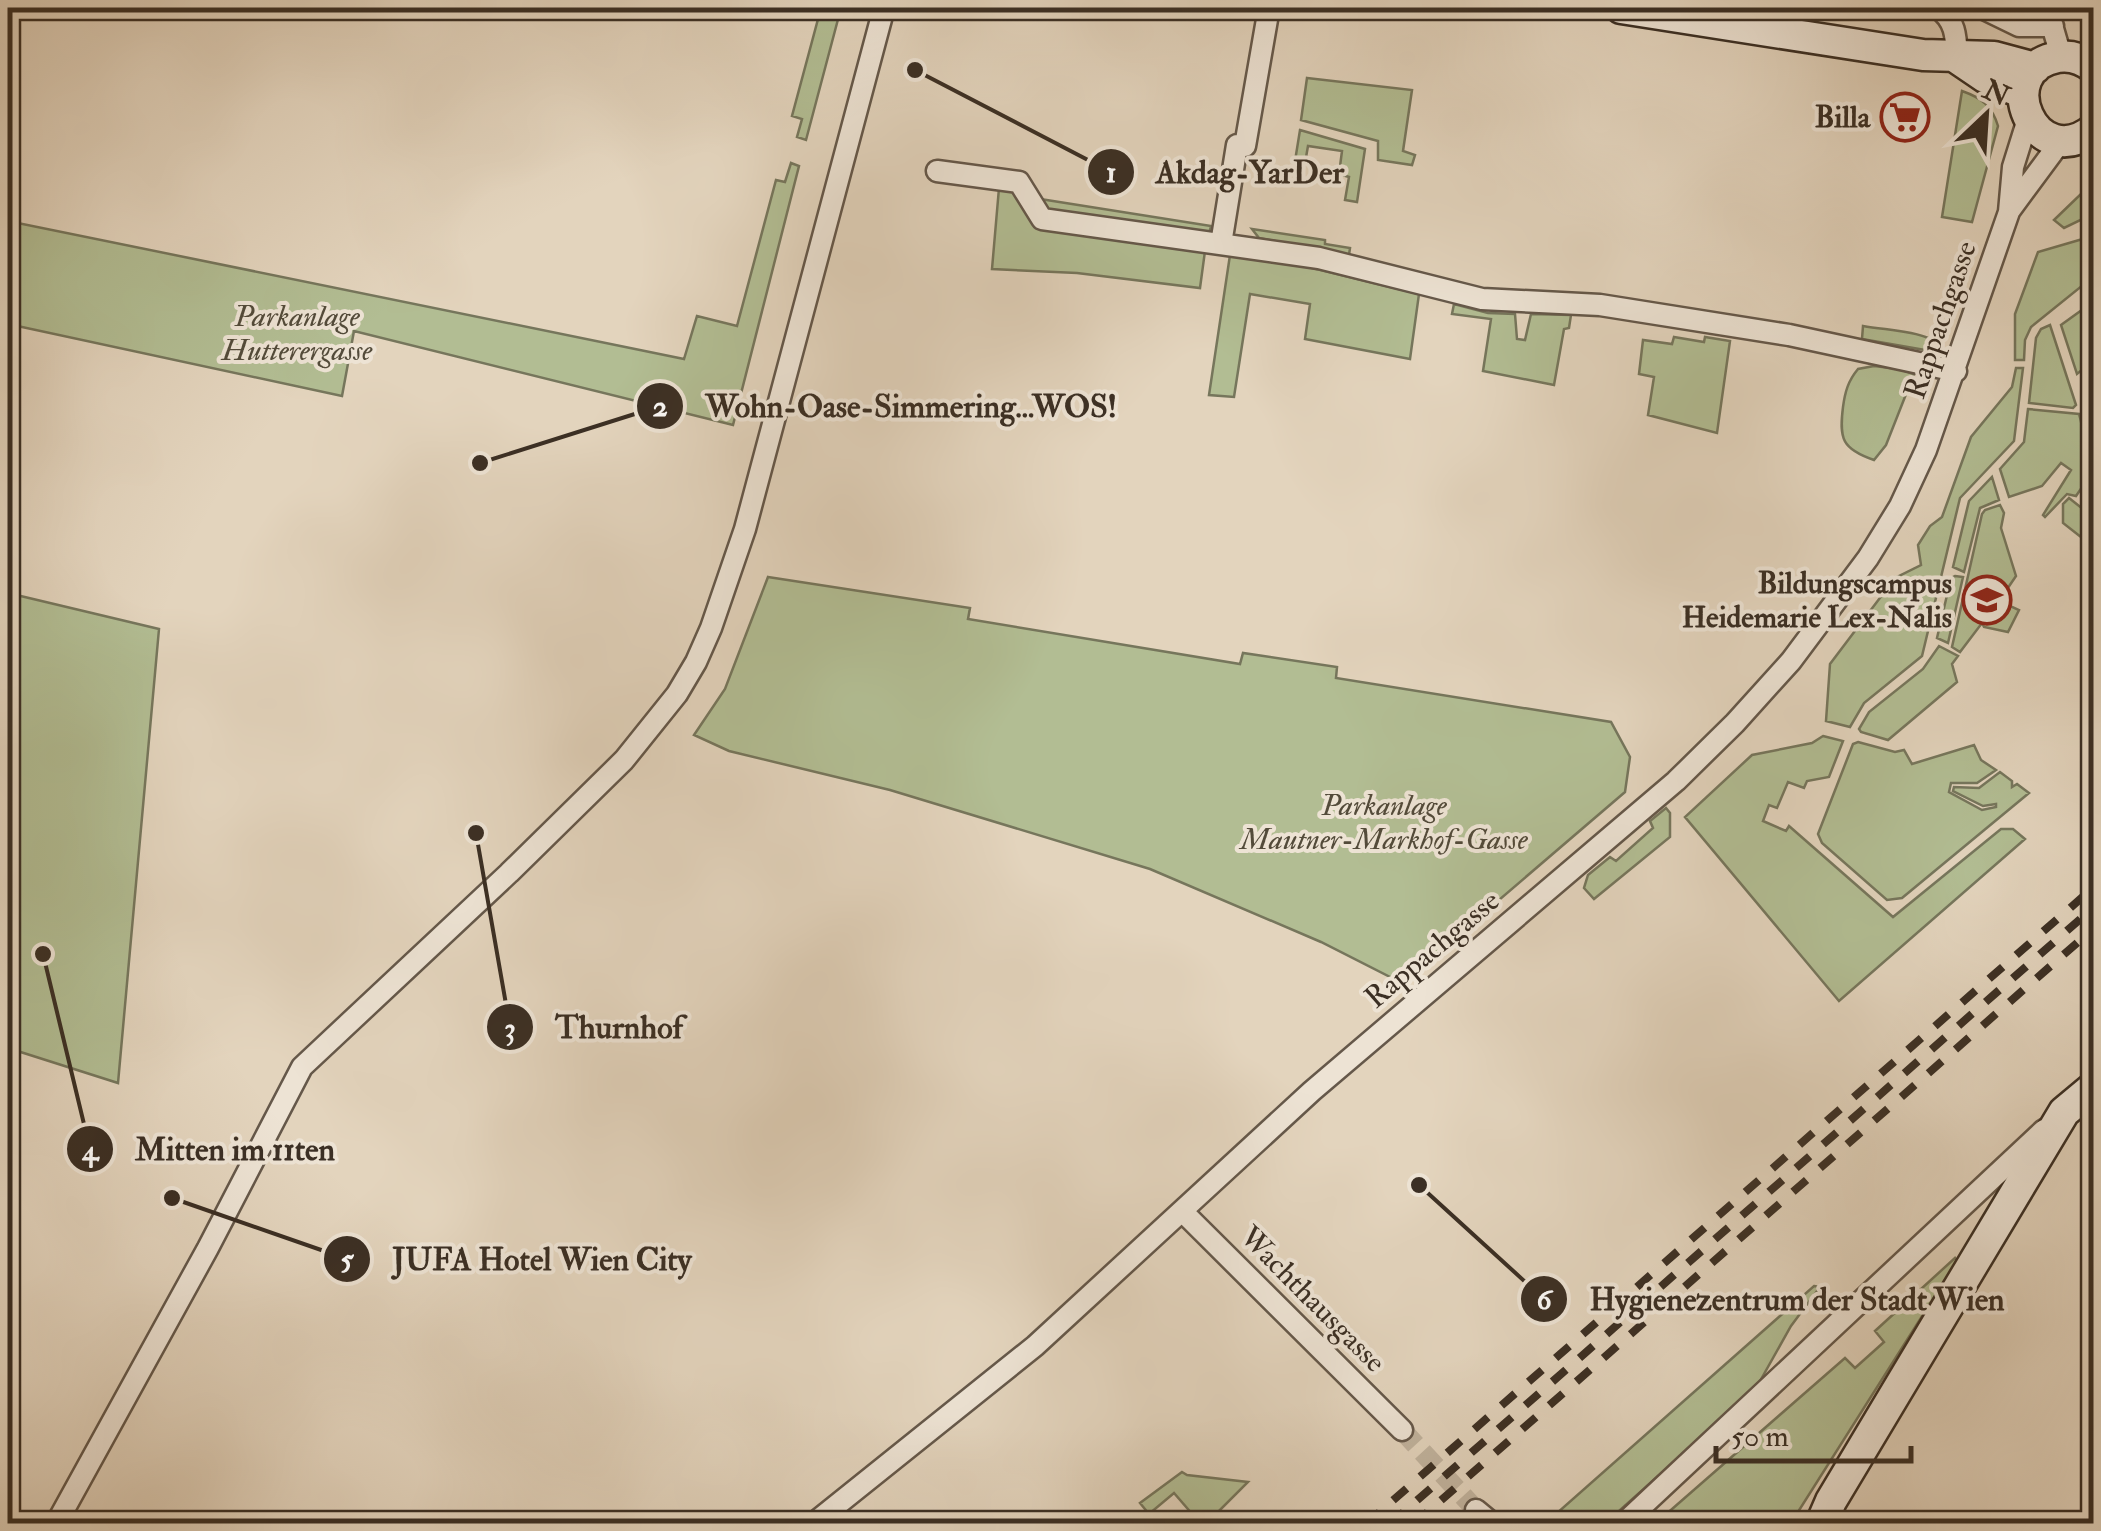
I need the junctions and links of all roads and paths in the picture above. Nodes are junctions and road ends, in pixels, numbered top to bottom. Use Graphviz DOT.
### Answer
graph roads {
  1 [pos="884,8"];
  2 [pos="1269,8"];
  3 [pos="1620,8"];
  4 [pos="1938,8"];
  5 [pos="1982,8"];
  6 [pos="2050,17"];
  7 [pos="1956,58"];
  8 [pos="2094,68"];
  9 [pos="2037,84"];
  10 [pos="2094,129"];
  11 [pos="2061,140"];
  12 [pos="937,171"];
  13 [pos="2008,212"];
  14 [pos="1221,244"];
  15 [pos="1956,371"];
  16 [pos="2094,1087"];
  17 [pos="2064,1112"];
  18 [pos="1182,1211"];
  19 [pos="1402,1430"];
  20 [pos="1476,1510"];
  21 [pos="56,1524"];
  22 [pos="813,1524"];
  23 [pos="1493,1524"];
  24 [pos="1622,1524"];
  25 [pos="1821,1524"];
  1 -- 21 [label="street"];
  2 -- 14 [label="street"];
  3 -- 7 [label="street"];
  4 -- 7 [label="street"];
  5 -- 6 [label="street"];
  6 -- 9 [label="street"];
  7 -- 9 [label="street"];
  8 -- 9 [label="street"];
  9 -- 11 [label="street"];
  9 -- 13 [label="street, Rappachgasse"];
  10 -- 11 [label="street"];
  11 -- 13 [label="street, Rappachgasse"];
  12 -- 14 [label="street"];
  13 -- 15 [label="street, Rappachgasse"];
  14 -- 15 [label="street"];
  15 -- 18 [label="street, Rappachgasse"];
  16 -- 17 [label="street"];
  17 -- 24 [label="street"];
  17 -- 25 [label="street"];
  18 -- 19 [label="street, Wachthausgasse"];
  18 -- 22 [label="street, Rappachgasse"];
  20 -- 23 [label="street"];
}
